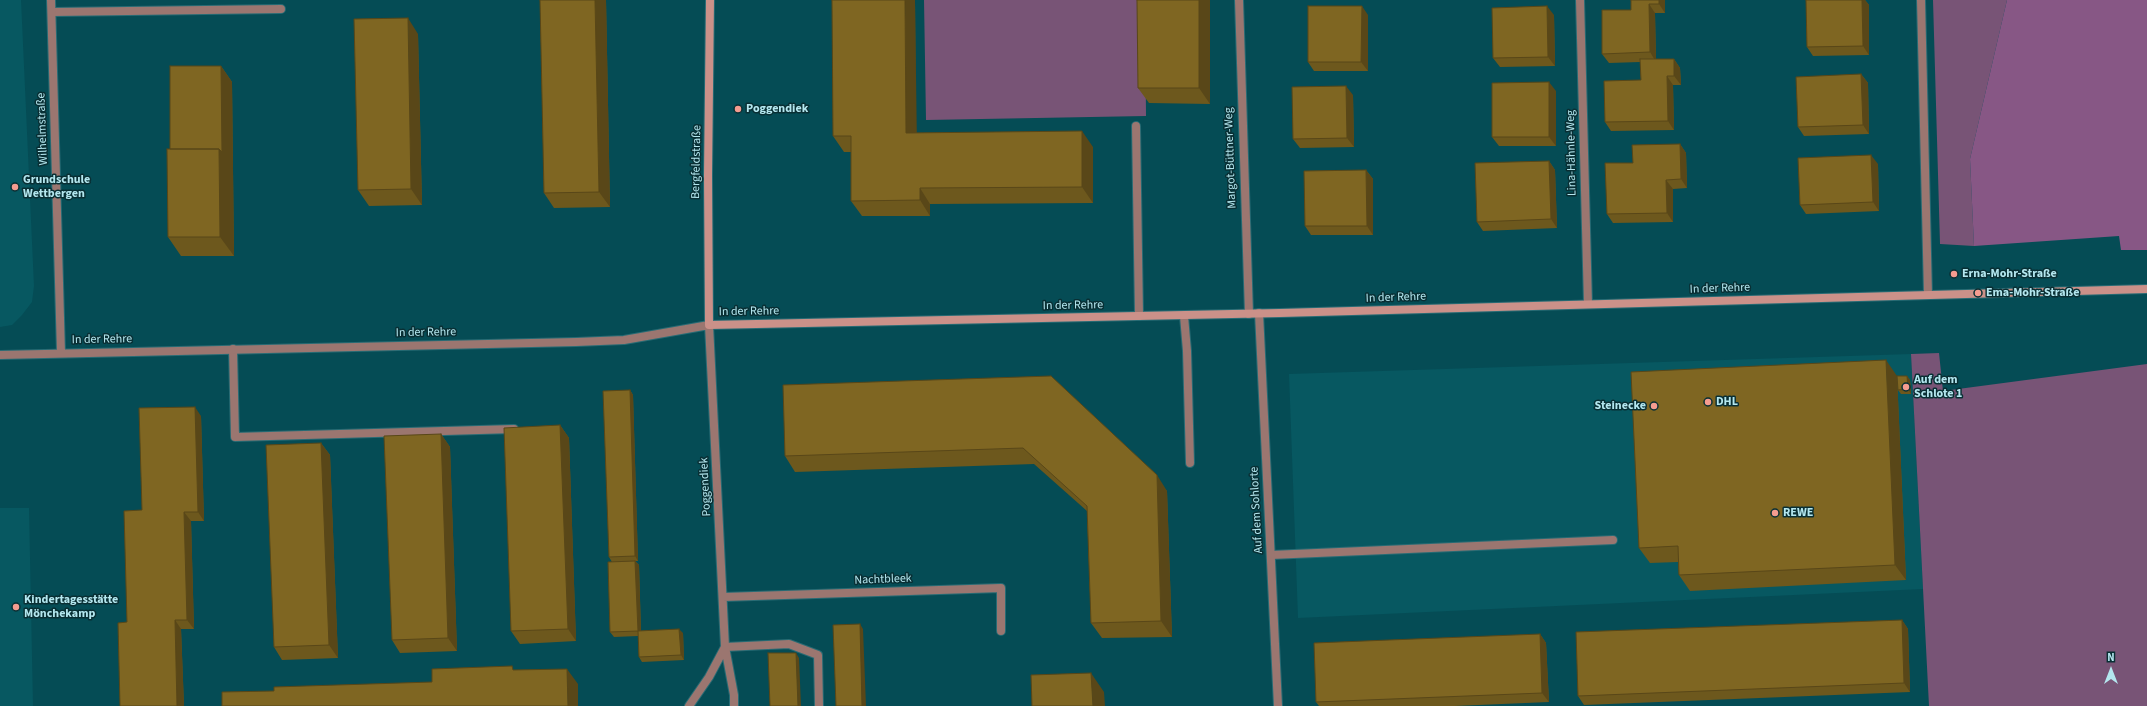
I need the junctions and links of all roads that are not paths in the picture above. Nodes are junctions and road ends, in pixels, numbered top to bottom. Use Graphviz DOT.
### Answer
graph roads {
  1 [pos="52,0"];
  2 [pos="710,0"];
  3 [pos="1239,0"];
  4 [pos="1580,0"];
  5 [pos="1921,0"];
  6 [pos="281,8"];
  7 [pos="52,12"];
  8 [pos="1136,126"];
  9 [pos="2147,289"];
  10 [pos="1928,295"];
  11 [pos="1588,304"];
  12 [pos="1249,314"];
  13 [pos="1258,314"];
  14 [pos="1139,316"];
  15 [pos="1184,316"];
  16 [pos="710,325"];
  17 [pos="233,349"];
  18 [pos="61,352"];
  19 [pos="0,355"];
  20 [pos="522,429"];
  21 [pos="1190,463"];
  22 [pos="1612,540"];
  23 [pos="1271,555"];
  24 [pos="723,597"];
  25 [pos="1000,631"];
  26 [pos="724,647"];
  27 [pos="689,706"];
  28 [pos="734,706"];
  29 [pos="819,706"];
  30 [pos="1278,706"];
  1 -- 7 [label="street, Wilhelmstraße"];
  2 -- 16 [label="street, Bergfeldstraße"];
  3 -- 12 [label="street, Margot-Büttner-Weg"];
  4 -- 11 [label="street, Lina-Hähnle-Weg"];
  5 -- 10 [label="street"];
  6 -- 7 [label="street"];
  7 -- 18 [label="street, Wilhelmstraße"];
  8 -- 14 [label="street"];
  9 -- 10 [label="street, In der Rehre"];
  10 -- 11 [label="street, In der Rehre"];
  11 -- 13 [label="street, In der Rehre"];
  12 -- 13 [label="street, In der Rehre"];
  12 -- 15 [label="street, In der Rehre"];
  13 -- 23 [label="street, Auf dem Sohlorte"];
  14 -- 15 [label="street, In der Rehre"];
  14 -- 16 [label="street, In der Rehre"];
  15 -- 21 [label="street"];
  16 -- 17 [label="street, In der Rehre"];
  16 -- 24 [label="street, Poggendiek"];
  17 -- 18 [label="street, In der Rehre"];
  17 -- 20 [label="street"];
  18 -- 19 [label="street, In der Rehre"];
  22 -- 23 [label="street"];
  23 -- 30 [label="street, Auf dem Sohlorte"];
  24 -- 25 [label="street, Nachtbleek"];
  24 -- 26 [label="street, Poggendiek"];
  26 -- 27 [label="street, Poggendiek"];
  26 -- 28 [label="street, Poggendiek"];
  26 -- 29 [label="street"];
}
